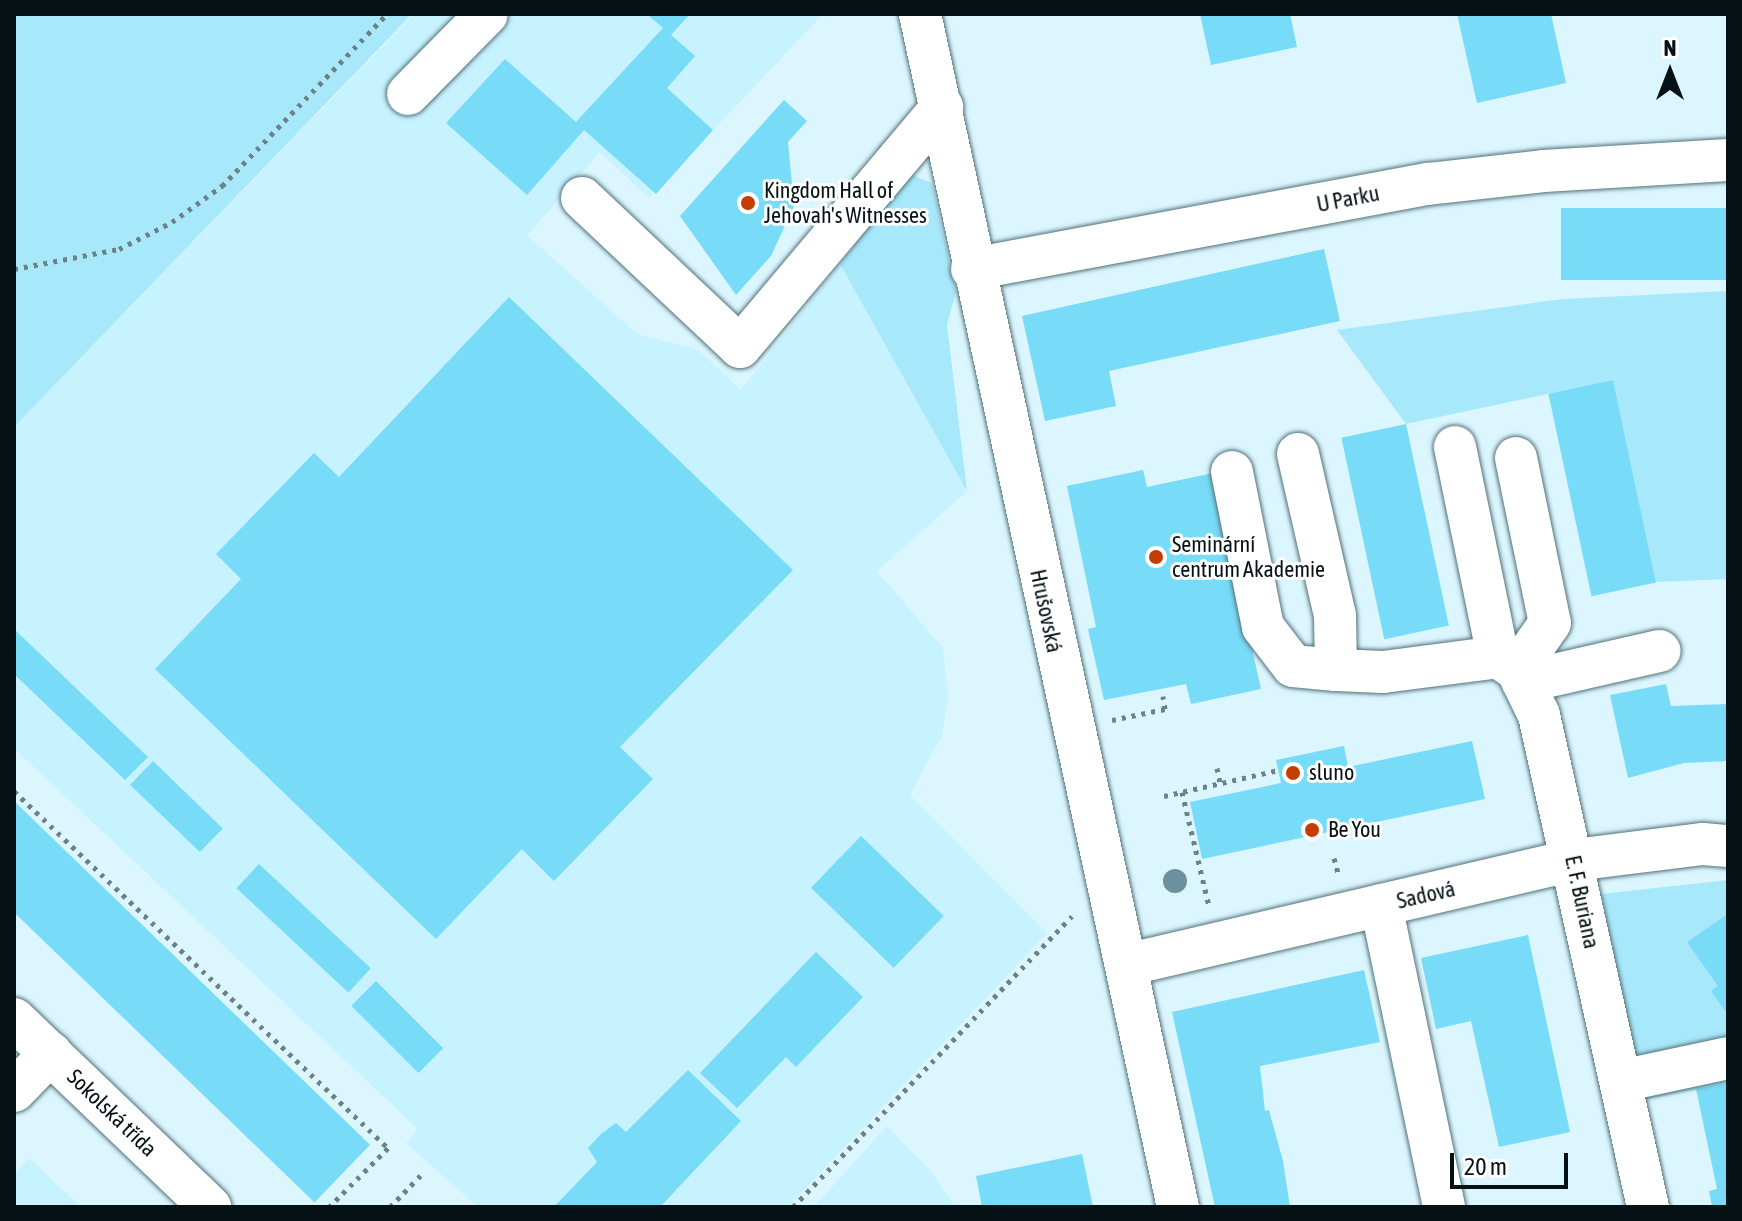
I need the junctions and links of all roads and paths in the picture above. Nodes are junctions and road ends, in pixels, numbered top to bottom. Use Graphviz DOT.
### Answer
graph roads {
  1 [pos="387,14"];
  2 [pos="487,14"];
  3 [pos="920,14"];
  4 [pos="408,94"];
  5 [pos="942,107"];
  6 [pos="1728,160"];
  7 [pos="582,198"];
  8 [pos="14,269"];
  9 [pos="972,269"];
  10 [pos="1455,447"];
  11 [pos="1298,454"];
  12 [pos="1516,458"];
  13 [pos="1232,472"];
  14 [pos="1660,651"];
  15 [pos="1336,670"];
  16 [pos="1513,670"];
  17 [pos="1163,696"];
  18 [pos="1107,721"];
  19 [pos="1217,768"];
  20 [pos="1278,770"];
  21 [pos="1220,783"];
  22 [pos="14,791"];
  23 [pos="1182,792"];
  24 [pos="1164,796"];
  25 [pos="1728,846"];
  26 [pos="1334,858"];
  27 [pos="1574,860"];
  28 [pos="1337,869"];
  29 [pos="1107,898"];
  30 [pos="1381,905"];
  31 [pos="1210,907"];
  32 [pos="1126,965"];
  33 [pos="14,1019"];
  34 [pos="51,1053"];
  35 [pos="1728,1058"];
  36 [pos="1621,1081"];
  37 [pos="14,1091"];
  38 [pos="423,1173"];
  39 [pos="210,1207"];
  40 [pos="329,1207"];
  41 [pos="390,1207"];
  42 [pos="793,1207"];
  43 [pos="1178,1207"];
  44 [pos="1444,1207"];
  45 [pos="1648,1207"];
  1 -- 8 [label="path"];
  2 -- 4 [label="street"];
  3 -- 5 [label="street, Hrušovská"];
  5 -- 7 [label="street"];
  5 -- 9 [label="street, Hrušovská"];
  6 -- 9 [label="street, U Parku"];
  9 -- 29 [label="street, Hrušovská"];
  10 -- 16 [label="street, E. F. Buriana"];
  11 -- 15 [label="street"];
  12 -- 16 [label="street"];
  13 -- 15 [label="street"];
  14 -- 16 [label="street"];
  15 -- 16 [label="street"];
  16 -- 27 [label="street, E. F. Buriana"];
  17 -- 18 [label="path"];
  19 -- 21 [label="path"];
  20 -- 21 [label="path"];
  21 -- 23 [label="path"];
  22 -- 40 [label="path"];
  23 -- 24 [label="path"];
  23 -- 31 [label="path"];
  25 -- 27 [label="street, Sadová"];
  26 -- 28 [label="path"];
  27 -- 30 [label="street, Sadová"];
  27 -- 36 [label="street, E. F. Buriana"];
  29 -- 32 [label="street, Hrušovská"];
  29 -- 42 [label="path"];
  30 -- 32 [label="street, Sadová"];
  30 -- 44 [label="street"];
  32 -- 43 [label="street, Hrušovská"];
  33 -- 34 [label="street, Sokolská třída"];
  34 -- 37 [label="street"];
  34 -- 39 [label="street, Sokolská třída"];
  35 -- 36 [label="street"];
  36 -- 45 [label="street, E. F. Buriana"];
  38 -- 41 [label="path"];
}
